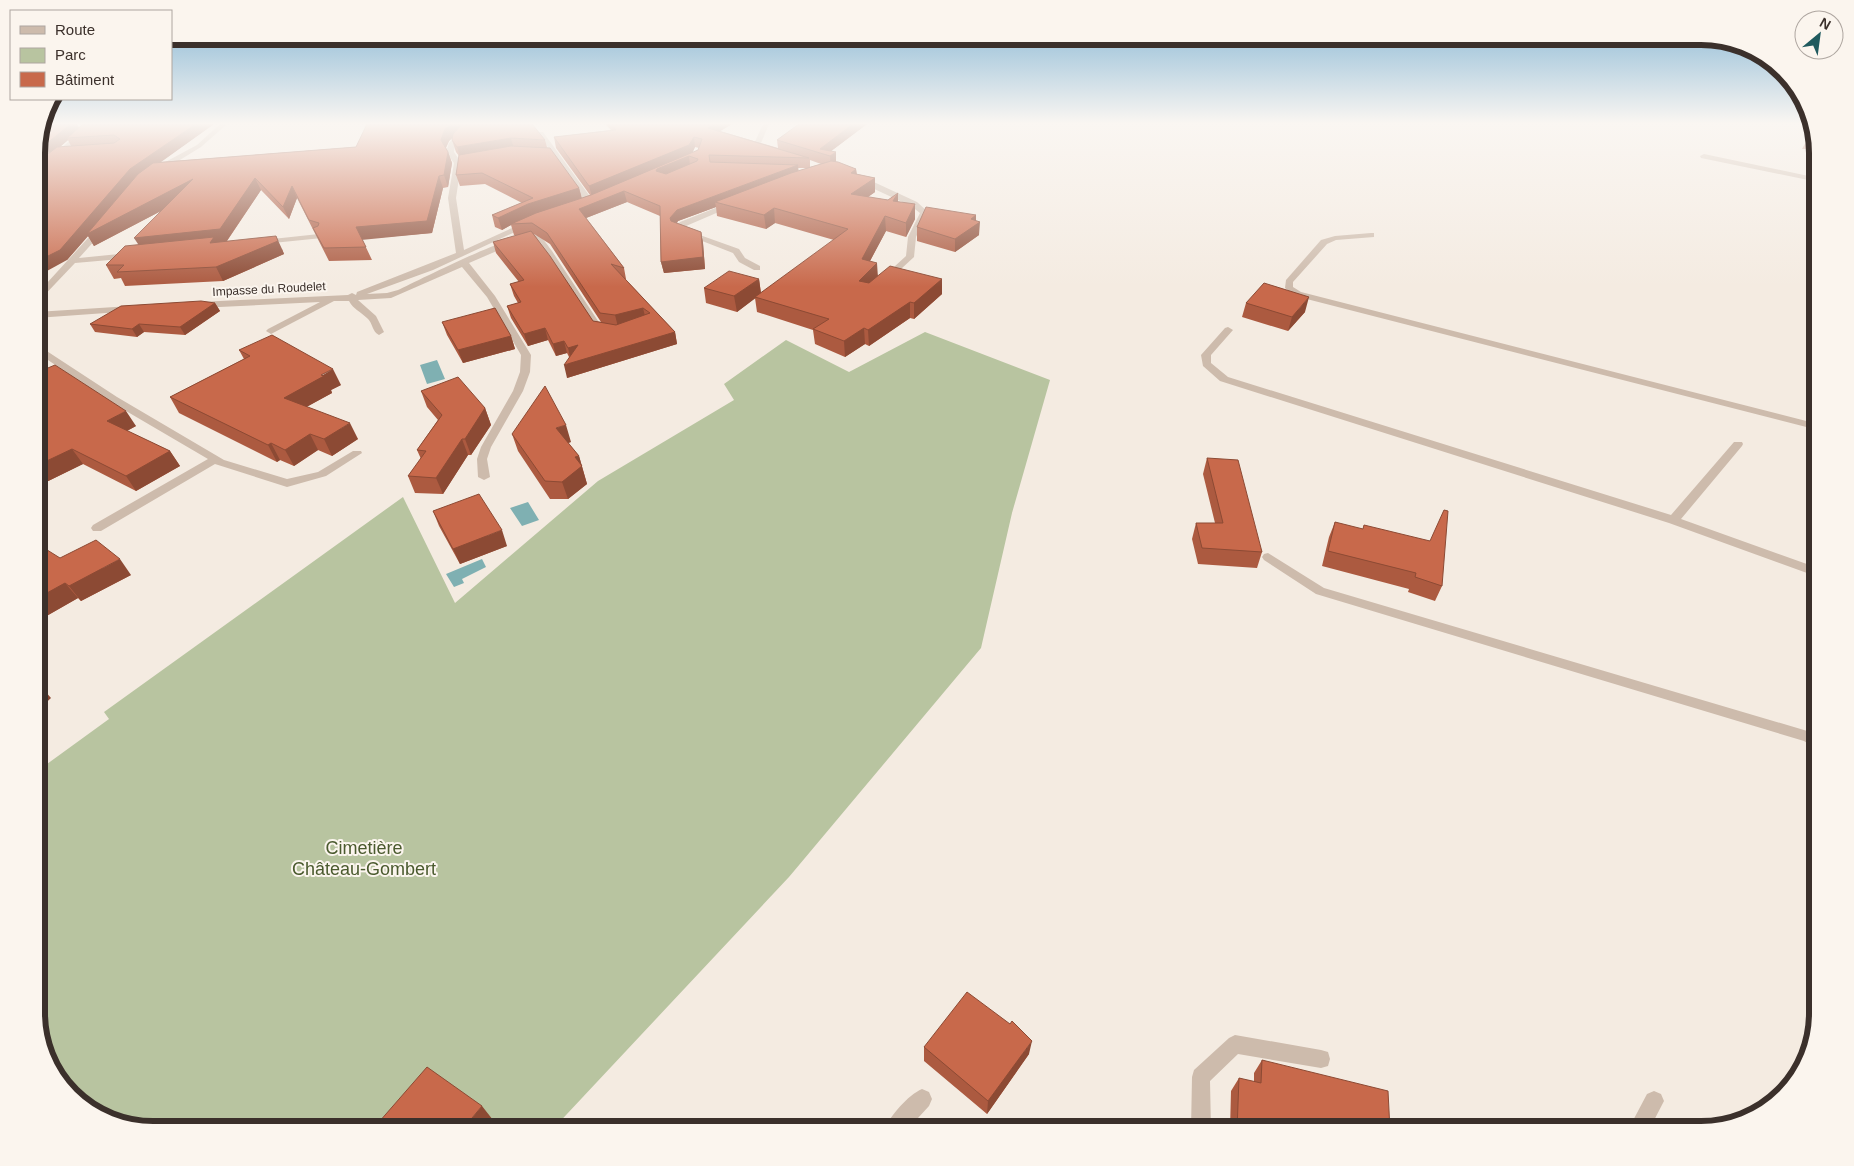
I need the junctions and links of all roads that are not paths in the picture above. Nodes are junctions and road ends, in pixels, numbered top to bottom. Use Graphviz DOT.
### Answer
graph roads {
  1 [pos="455,178"];
  2 [pos="573,178"];
  3 [pos="856,178"];
  4 [pos="599,201"];
  5 [pos="590,202"];
  6 [pos="736,204"];
  7 [pos="572,208"];
  8 [pos="109,220"];
  9 [pos="535,220"];
  10 [pos="1371,235"];
  11 [pos="319,236"];
  12 [pos="250,243"];
  13 [pos="143,254"];
  14 [pos="462,258"];
  15 [pos="74,261"];
  16 [pos="757,268"];
  17 [pos="880,282"];
  18 [pos="45,292"];
  19 [pos="352,296"];
  20 [pos="334,297"];
  21 [pos="185,306"];
  22 [pos="146,308"];
  23 [pos="45,314"];
  24 [pos="1228,330"];
  25 [pos="271,331"];
  26 [pos="379,332"];
  27 [pos="613,332"];
  28 [pos="45,353"];
  29 [pos="1809,424"];
  30 [pos="1738,444"];
  31 [pos="357,453"];
  32 [pos="216,459"];
  33 [pos="484,477"];
  34 [pos="1673,520"];
  35 [pos="97,528"];
  36 [pos="1268,557"];
  37 [pos="1809,570"];
  38 [pos="1809,737"];
  39 [pos="1320,1059"];
  40 [pos="922,1099"];
  41 [pos="1654,1101"];
  42 [pos="902,1121"];
  43 [pos="1201,1121"];
  44 [pos="1643,1121"];
  1 -- 14 [label="street"];
  2 -- 5 [label="street"];
  3 -- 17 [label="street"];
  4 -- 5 [label="street"];
  5 -- 7 [label="street"];
  6 -- 16 [label="street"];
  8 -- 15 [label="street"];
  9 -- 14 [label="street"];
  10 -- 29 [label="street"];
  11 -- 12 [label="street"];
  13 -- 15 [label="street"];
  14 -- 19 [label="street"];
  14 -- 19 [label="street"];
  14 -- 27 [label="street"];
  14 -- 33 [label="street"];
  15 -- 18 [label="street"];
  19 -- 20 [label="street, Impasse du Roudelet"];
  19 -- 26 [label="street"];
  20 -- 21 [label="street, Impasse du Roudelet"];
  20 -- 25 [label="street"];
  22 -- 23 [label="street"];
  24 -- 34 [label="street"];
  28 -- 32 [label="street"];
  30 -- 34 [label="street"];
  31 -- 32 [label="street"];
  32 -- 35 [label="street"];
  34 -- 37 [label="street"];
  36 -- 38 [label="street"];
  39 -- 43 [label="street"];
  40 -- 42 [label="street"];
  41 -- 44 [label="street"];
}
